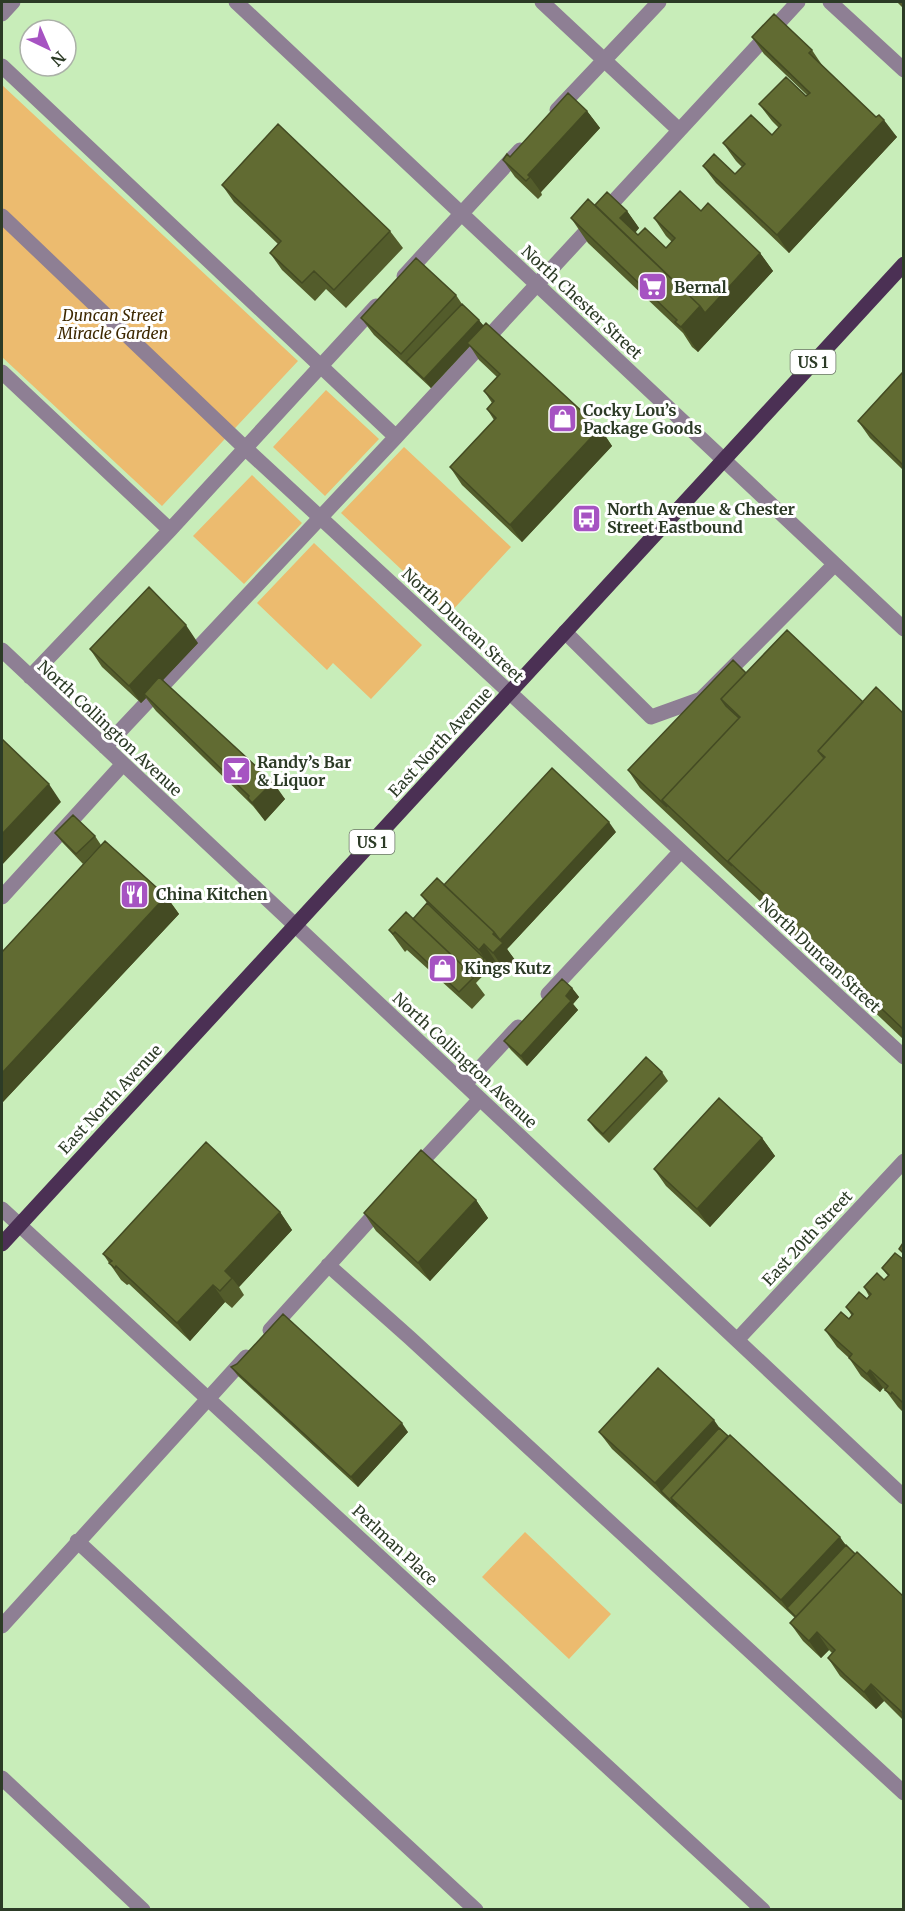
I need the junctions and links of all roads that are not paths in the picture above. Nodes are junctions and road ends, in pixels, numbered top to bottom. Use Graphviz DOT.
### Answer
graph roads {
  1 [pos="13,2"];
  2 [pos="237,2"];
  3 [pos="542,2"];
  4 [pos="658,2"];
  5 [pos="798,2"];
  6 [pos="830,2"];
  7 [pos="2,14"];
  8 [pos="604,60"];
  9 [pos="2,66"];
  10 [pos="903,70"];
  11 [pos="549,120"];
  12 [pos="679,130"];
  13 [pos="533,137"];
  14 [pos="462,213"];
  15 [pos="2,216"];
  16 [pos="903,264"];
  17 [pos="537,284"];
  18 [pos="321,366"];
  19 [pos="2,372"];
  20 [pos="396,437"];
  21 [pos="245,448"];
  22 [pos="723,460"];
  23 [pos="320,518"];
  24 [pos="170,530"];
  25 [pos="834,565"];
  26 [pos="903,629"];
  27 [pos="565,632"];
  28 [pos="2,650"];
  29 [pos="30,677"];
  30 [pos="510,692"];
  31 [pos="105,747"];
  32 [pos="123,764"];
  33 [pos="680,852"];
  34 [pos="2,897"];
  35 [pos="295,926"];
  36 [pos="903,1057"];
  37 [pos="465,1084"];
  38 [pos="480,1099"];
  39 [pos="903,1161"];
  40 [pos="405,1180"];
  41 [pos="389,1198"];
  42 [pos="2,1209"];
  43 [pos="19,1225"];
  44 [pos="2,1244"];
  45 [pos="328,1265"];
  46 [pos="737,1340"];
  47 [pos="209,1398"];
  48 [pos="903,1497"];
  49 [pos="77,1541"];
  50 [pos="2,1626"];
  51 [pos="2,1778"];
  52 [pos="903,1793"];
  53 [pos="143,1910"];
  54 [pos="476,1910"];
  55 [pos="763,1910"];
  1 -- 7 [label="street"];
  2 -- 14 [label="street, North Chester Street"];
  3 -- 8 [label="street"];
  4 -- 8 [label="street"];
  5 -- 12 [label="street"];
  6 -- 10 [label="street"];
  8 -- 11 [label="street"];
  8 -- 12 [label="street"];
  9 -- 18 [label="street"];
  12 -- 17 [label="street"];
  13 -- 14 [label="street"];
  14 -- 17 [label="street, North Chester Street"];
  14 -- 18 [label="street"];
  15 -- 21 [label="street, North Duncan Street"];
  16 -- 22 [label="main road, East North Avenue / US 1"];
  17 -- 20 [label="street"];
  17 -- 22 [label="street, North Chester Street"];
  18 -- 20 [label="street"];
  18 -- 21 [label="street"];
  19 -- 24 [label="street"];
  20 -- 23 [label="street"];
  21 -- 23 [label="street, North Duncan Street"];
  21 -- 24 [label="street"];
  22 -- 25 [label="street, North Chester Street"];
  22 -- 27 [label="main road, East North Avenue / US 1"];
  23 -- 30 [label="street, North Duncan Street"];
  23 -- 31 [label="street"];
  24 -- 29 [label="street"];
  25 -- 26 [label="street, North Chester Street"];
  25 -- 27 [label="street"];
  27 -- 30 [label="main road, East North Avenue / US 1"];
  28 -- 29 [label="street, North Collington Avenue"];
  29 -- 31 [label="street, North Collington Avenue"];
  30 -- 33 [label="street, North Duncan Street"];
  30 -- 35 [label="main road, East North Avenue / US 1"];
  31 -- 32 [label="street, North Collington Avenue"];
  32 -- 34 [label="street"];
  32 -- 35 [label="street, North Collington Avenue"];
  33 -- 36 [label="street, North Duncan Street"];
  33 -- 37 [label="street"];
  35 -- 37 [label="street, North Collington Avenue"];
  35 -- 43 [label="main road, East North Avenue / US 1"];
  37 -- 38 [label="street, North Collington Avenue"];
  38 -- 40 [label="street"];
  38 -- 46 [label="street, North Collington Avenue"];
  39 -- 46 [label="street, East 20th Street"];
  41 -- 45 [label="street"];
  42 -- 43 [label="street, Perlman Place"];
  43 -- 44 [label="main road, East North Avenue / US 1"];
  43 -- 47 [label="street, Perlman Place"];
  45 -- 47 [label="street"];
  45 -- 52 [label="street"];
  46 -- 48 [label="street, North Collington Avenue"];
  47 -- 49 [label="street"];
  47 -- 55 [label="street, Perlman Place"];
  49 -- 50 [label="street"];
  49 -- 54 [label="street"];
  51 -- 53 [label="street"];
}
